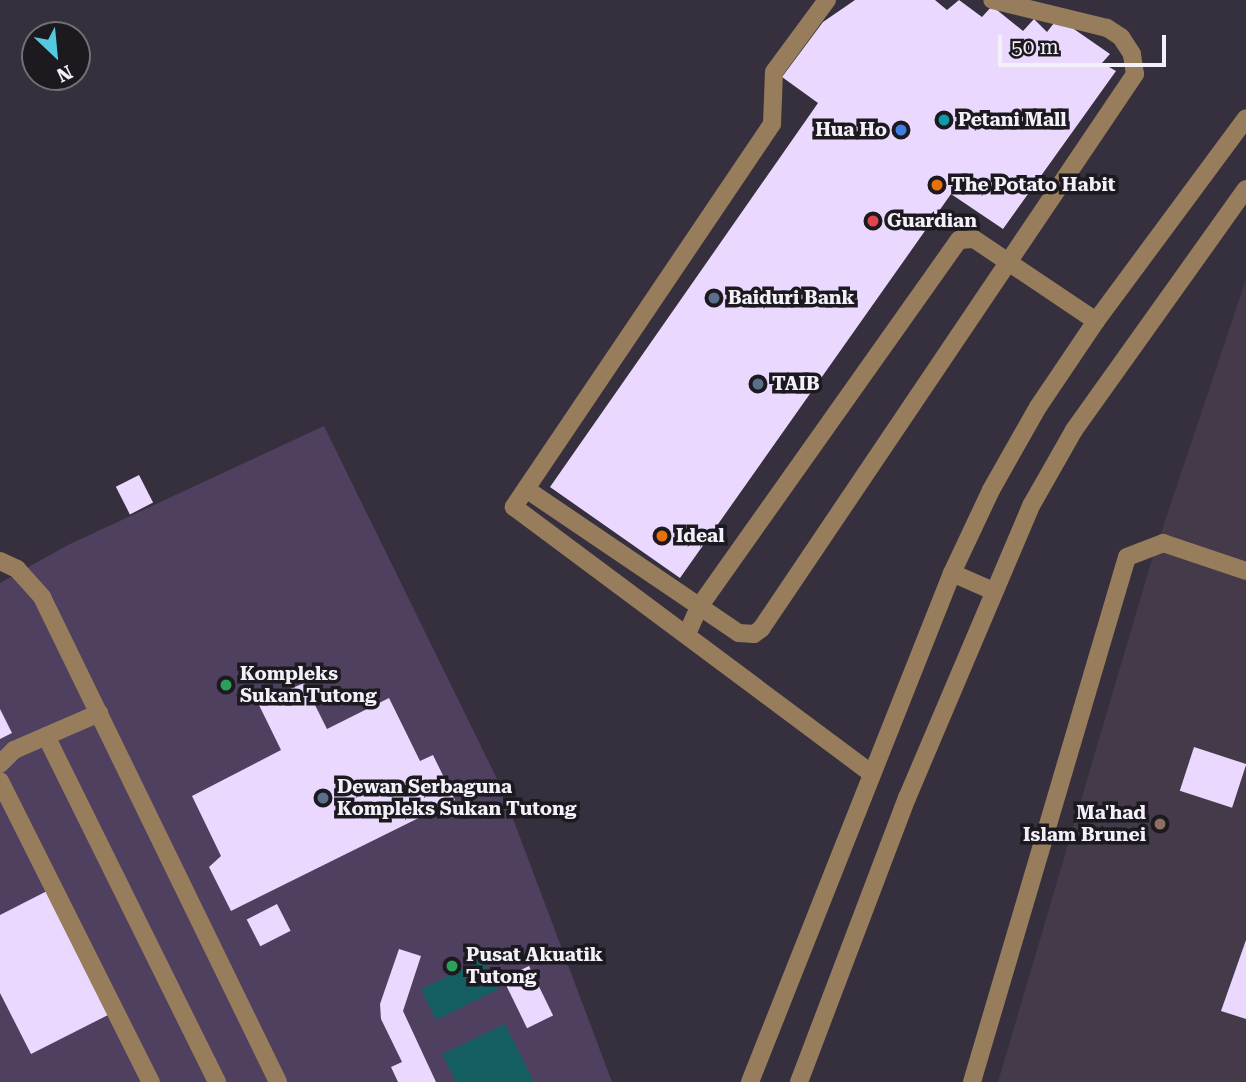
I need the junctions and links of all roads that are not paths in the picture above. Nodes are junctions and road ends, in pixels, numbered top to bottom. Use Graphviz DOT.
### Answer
graph roads {
  1 [pos="827,0"];
  2 [pos="992,0"];
  3 [pos="1246,118"];
  4 [pos="1246,189"];
  5 [pos="1009,263"];
  6 [pos="1096,321"];
  7 [pos="526,489"];
  8 [pos="0,561"];
  9 [pos="1246,571"];
  10 [pos="951,573"];
  11 [pos="993,591"];
  12 [pos="699,607"];
  13 [pos="687,634"];
  14 [pos="99,713"];
  15 [pos="46,736"];
  16 [pos="0,764"];
  17 [pos="871,773"];
  18 [pos="0,781"];
  19 [pos="272,1080"];
  20 [pos="151,1082"];
  21 [pos="217,1082"];
  22 [pos="750,1082"];
  23 [pos="799,1082"];
  24 [pos="971,1082"];
  1 -- 7 [label="street"];
  2 -- 5 [label="street"];
  3 -- 6 [label="street"];
  4 -- 11 [label="street"];
  5 -- 6 [label="street"];
  5 -- 12 [label="street"];
  5 -- 12 [label="street"];
  6 -- 10 [label="street"];
  7 -- 12 [label="street"];
  7 -- 13 [label="street"];
  8 -- 14 [label="street"];
  9 -- 24 [label="street"];
  10 -- 11 [label="street"];
  10 -- 17 [label="street"];
  11 -- 23 [label="street"];
  12 -- 13 [label="street"];
  13 -- 17 [label="street"];
  14 -- 15 [label="street"];
  14 -- 19 [label="street"];
  15 -- 16 [label="street"];
  15 -- 21 [label="street"];
  17 -- 22 [label="street"];
  18 -- 20 [label="street"];
}
